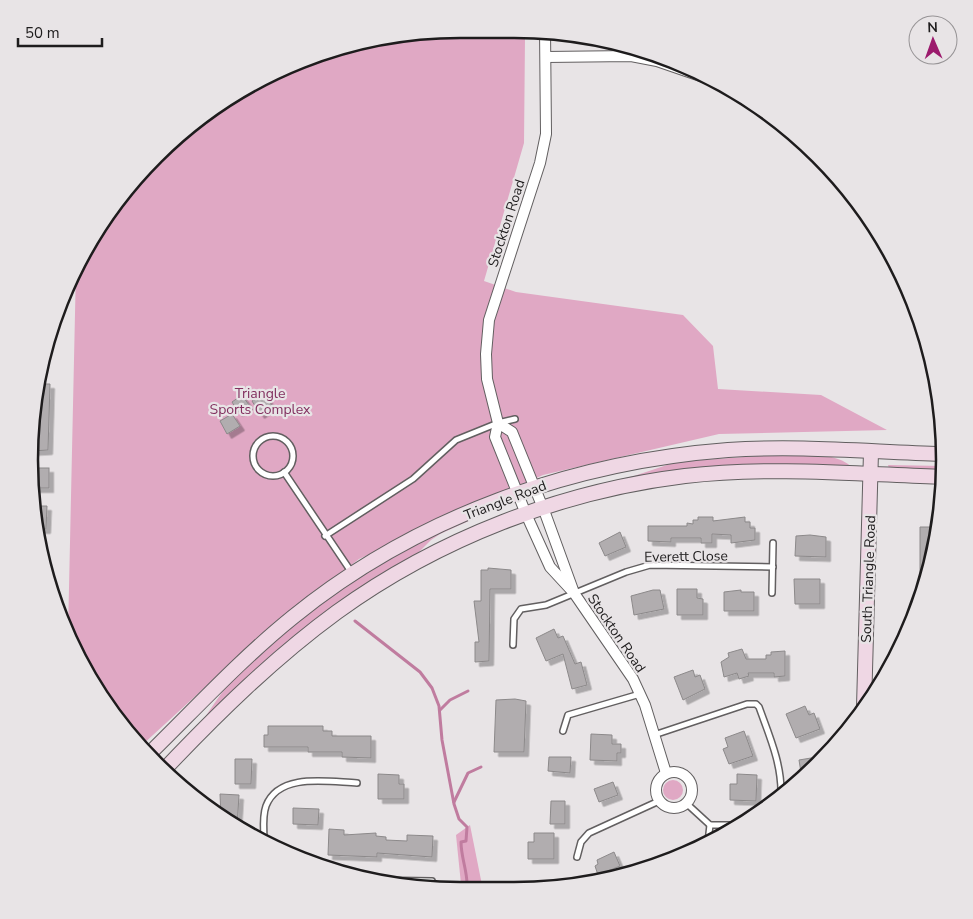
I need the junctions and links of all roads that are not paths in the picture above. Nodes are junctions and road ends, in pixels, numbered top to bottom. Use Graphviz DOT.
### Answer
graph roads {
  1 [pos="545,38"];
  2 [pos="546,56"];
  3 [pos="644,59"];
  4 [pos="515,419"];
  5 [pos="498,423"];
  6 [pos="871,452"];
  7 [pos="936,454"];
  8 [pos="284,472"];
  9 [pos="870,474"];
  10 [pos="935,477"];
  11 [pos="534,487"];
  12 [pos="518,493"];
  13 [pos="543,508"];
  14 [pos="526,514"];
  15 [pos="326,536"];
  16 [pos="773,543"];
  17 [pos="773,567"];
  18 [pos="353,574"];
  19 [pos="574,593"];
  20 [pos="772,593"];
  21 [pos="512,645"];
  22 [pos="864,693"];
  23 [pos="640,694"];
  24 [pos="563,731"];
  25 [pos="654,735"];
  26 [pos="153,750"];
  27 [pos="169,765"];
  28 [pos="666,773"];
  29 [pos="357,783"];
  30 [pos="780,786"];
  31 [pos="659,801"];
  32 [pos="686,803"];
  33 [pos="710,825"];
  34 [pos="724,825"];
  35 [pos="709,833"];
  36 [pos="264,834"];
  37 [pos="578,857"];
  1 -- 2 [label="street, Stockton Road"];
  2 -- 3 [label="street"];
  2 -- 5 [label="street, Stockton Road"];
  4 -- 5 [label="lane"];
  5 -- 11 [label="street, Stockton Road"];
  5 -- 12 [label="street, Stockton Road"];
  5 -- 15 [label="lane"];
  6 -- 7 [label="street, Triangle Road"];
  6 -- 9 [label="street, South Triangle Road"];
  6 -- 11 [label="street, Triangle Road"];
  8 -- 8 [label="lane"];
  8 -- 15 [label="lane"];
  9 -- 10 [label="street, Triangle Road"];
  9 -- 13 [label="street, Triangle Road"];
  9 -- 22 [label="street, South Triangle Road"];
  11 -- 12 [label="street, Triangle Road"];
  11 -- 13 [label="street, Stockton Road"];
  12 -- 14 [label="street, Stockton Road"];
  12 -- 18 [label="street, Triangle Road"];
  13 -- 14 [label="street, Triangle Road"];
  13 -- 19 [label="street, Stockton Road"];
  14 -- 19 [label="street, Stockton Road"];
  14 -- 27 [label="street, Triangle Road"];
  15 -- 18 [label="lane"];
  16 -- 17 [label="lane"];
  17 -- 19 [label="lane, Everett Close"];
  17 -- 20 [label="lane"];
  18 -- 26 [label="street, Triangle Road"];
  19 -- 21 [label="lane, Everett Close"];
  19 -- 23 [label="street, Stockton Road"];
  23 -- 24 [label="lane"];
  23 -- 25 [label="street, Stockton Road"];
  25 -- 28 [label="street, Stockton Road"];
  25 -- 30 [label="lane"];
  28 -- 31 [label="street"];
  28 -- 32 [label="street"];
  29 -- 36 [label="lane"];
  31 -- 32 [label="street"];
  31 -- 37 [label="lane"];
  32 -- 33 [label="lane"];
  33 -- 34 [label="lane"];
  33 -- 35 [label="lane"];
}
